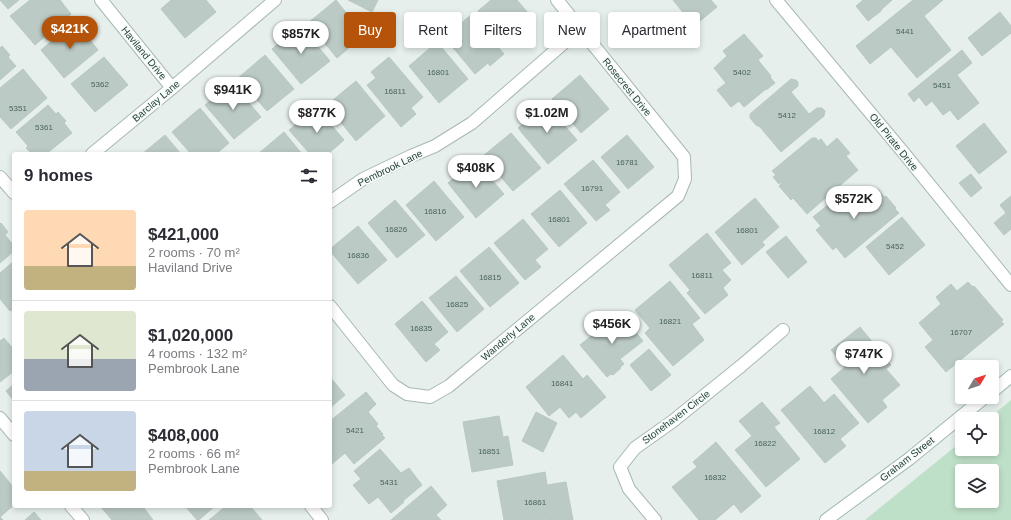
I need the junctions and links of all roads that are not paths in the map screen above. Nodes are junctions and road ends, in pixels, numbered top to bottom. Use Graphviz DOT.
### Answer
graph roads {
  1 [pos="101,0"];
  2 [pos="275,0"];
  3 [pos="557,0"];
  4 [pos="776,0"];
  5 [pos="567,12"];
  6 [pos="558,48"];
  7 [pos="595,48"];
  8 [pos="172,88"];
  9 [pos="94,152"];
  10 [pos="0,177"];
  11 [pos="685,179"];
  12 [pos="12,191"];
  13 [pos="332,201"];
  14 [pos="1011,285"];
  15 [pos="332,309"];
  16 [pos="783,330"];
  17 [pos="1011,376"];
  18 [pos="999,386"];
  19 [pos="976,404"];
  20 [pos="0,418"];
  21 [pos="12,433"];
  22 [pos="73,508"];
  23 [pos="312,508"];
  24 [pos="83,520"];
  25 [pos="322,520"];
  26 [pos="654,520"];
  27 [pos="826,520"];
  1 -- 8 [label="street, Haviland Drive"];
  2 -- 8 [label="street, Barclay Lane"];
  3 -- 5 [label="street, Rosecrest Drive"];
  4 -- 14 [label="street, Old Pirate Drive"];
  6 -- 13 [label="street, Pembrook Lane"];
  7 -- 11 [label="street, Rosecrest Drive"];
  8 -- 9 [label="street, Barclay Lane"];
  10 -- 12 [label="street"];
  11 -- 15 [label="street, Wanderly Lane"];
  16 -- 26 [label="street, Stonehaven Circle"];
  17 -- 18 [label="street"];
  19 -- 27 [label="street, Graham Street"];
  20 -- 21 [label="street"];
  22 -- 24 [label="street"];
  23 -- 25 [label="street"];
}
